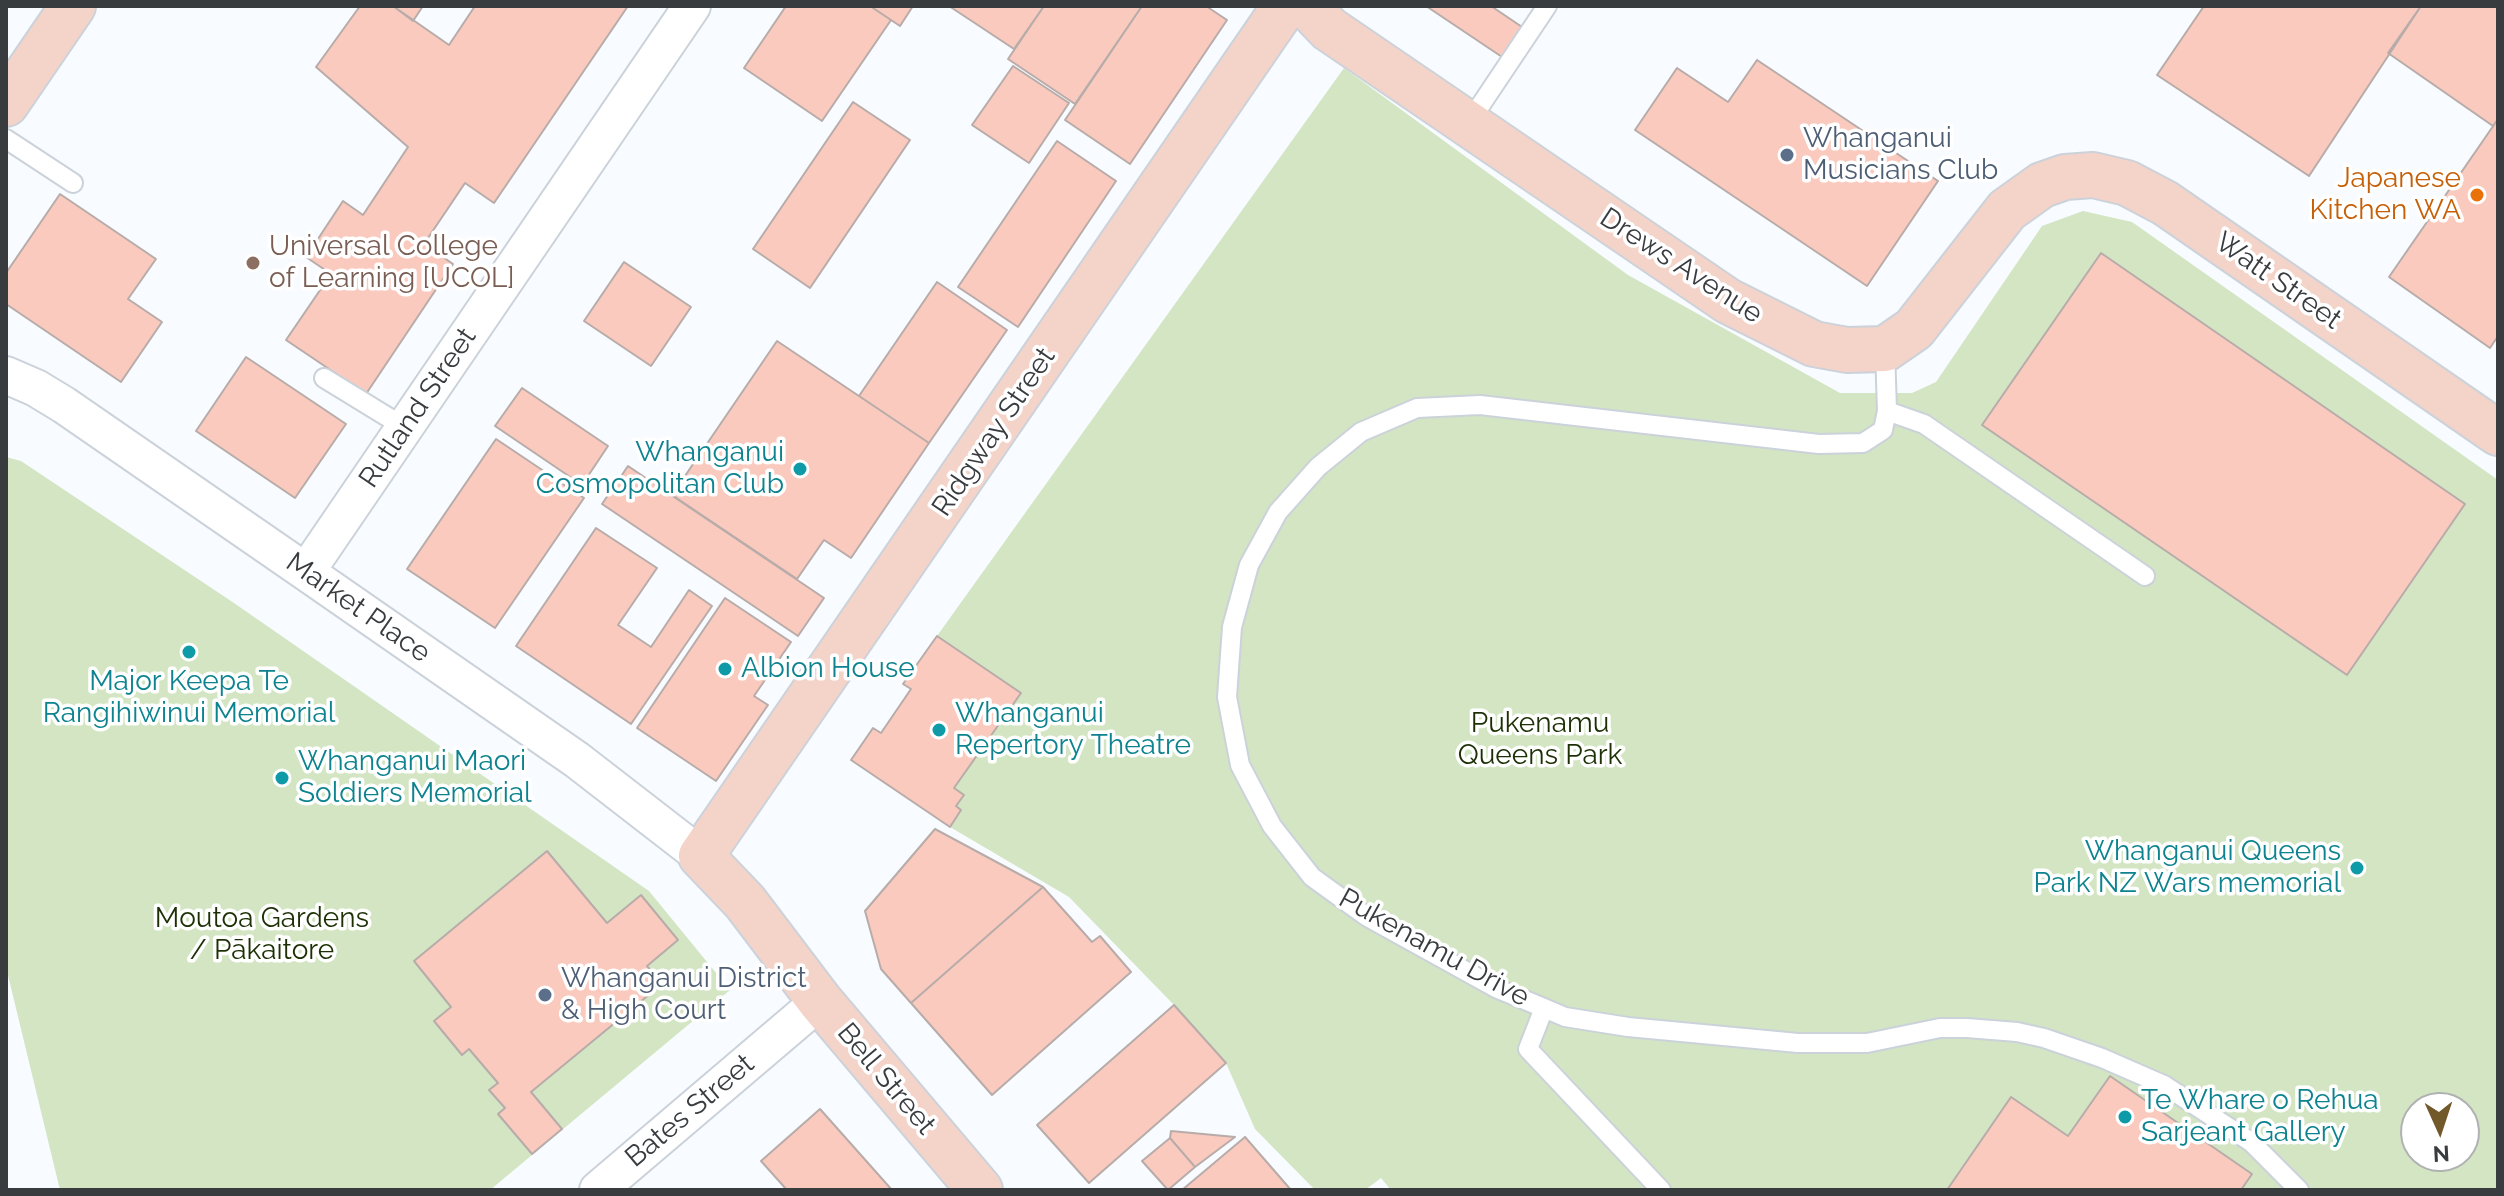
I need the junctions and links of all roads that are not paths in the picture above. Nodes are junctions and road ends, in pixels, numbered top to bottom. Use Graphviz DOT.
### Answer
graph roads {
  1 [pos="73,6"];
  2 [pos="692,6"];
  3 [pos="1285,6"];
  4 [pos="1307,6"];
  5 [pos="1547,6"];
  6 [pos="6,104"];
  7 [pos="1468,124"];
  8 [pos="6,139"];
  9 [pos="73,183"];
  10 [pos="1885,349"];
  11 [pos="6,375"];
  12 [pos="324,378"];
  13 [pos="1887,411"];
  14 [pos="404,427"];
  15 [pos="2498,433"];
  16 [pos="306,572"];
  17 [pos="2145,576"];
  18 [pos="701,856"];
  19 [pos="820,1001"];
  20 [pos="1544,1008"];
  21 [pos="1662,1189"];
  22 [pos="598,1190"];
  23 [pos="980,1190"];
  24 [pos="2299,1190"];
  1 -- 6 [label="street"];
  2 -- 14 [label="street, Rutland Street"];
  3 -- 18 [label="street, Ridgway Street"];
  4 -- 7 [label="street, Drews Avenue"];
  5 -- 7 [label="lane"];
  7 -- 10 [label="street, Drews Avenue"];
  8 -- 9 [label="lane"];
  10 -- 13 [label="lane"];
  10 -- 15 [label="street, Watt Street"];
  11 -- 16 [label="street, Market Place"];
  12 -- 14 [label="lane"];
  13 -- 17 [label="lane"];
  13 -- 20 [label="lane, Pukenamu Drive"];
  14 -- 16 [label="street, Rutland Street"];
  16 -- 18 [label="street, Market Place"];
  18 -- 19 [label="street, Bell Street"];
  19 -- 22 [label="street, Bates Street"];
  19 -- 23 [label="street, Bell Street"];
  20 -- 21 [label="lane"];
  20 -- 24 [label="lane, Pukenamu Drive"];
}
